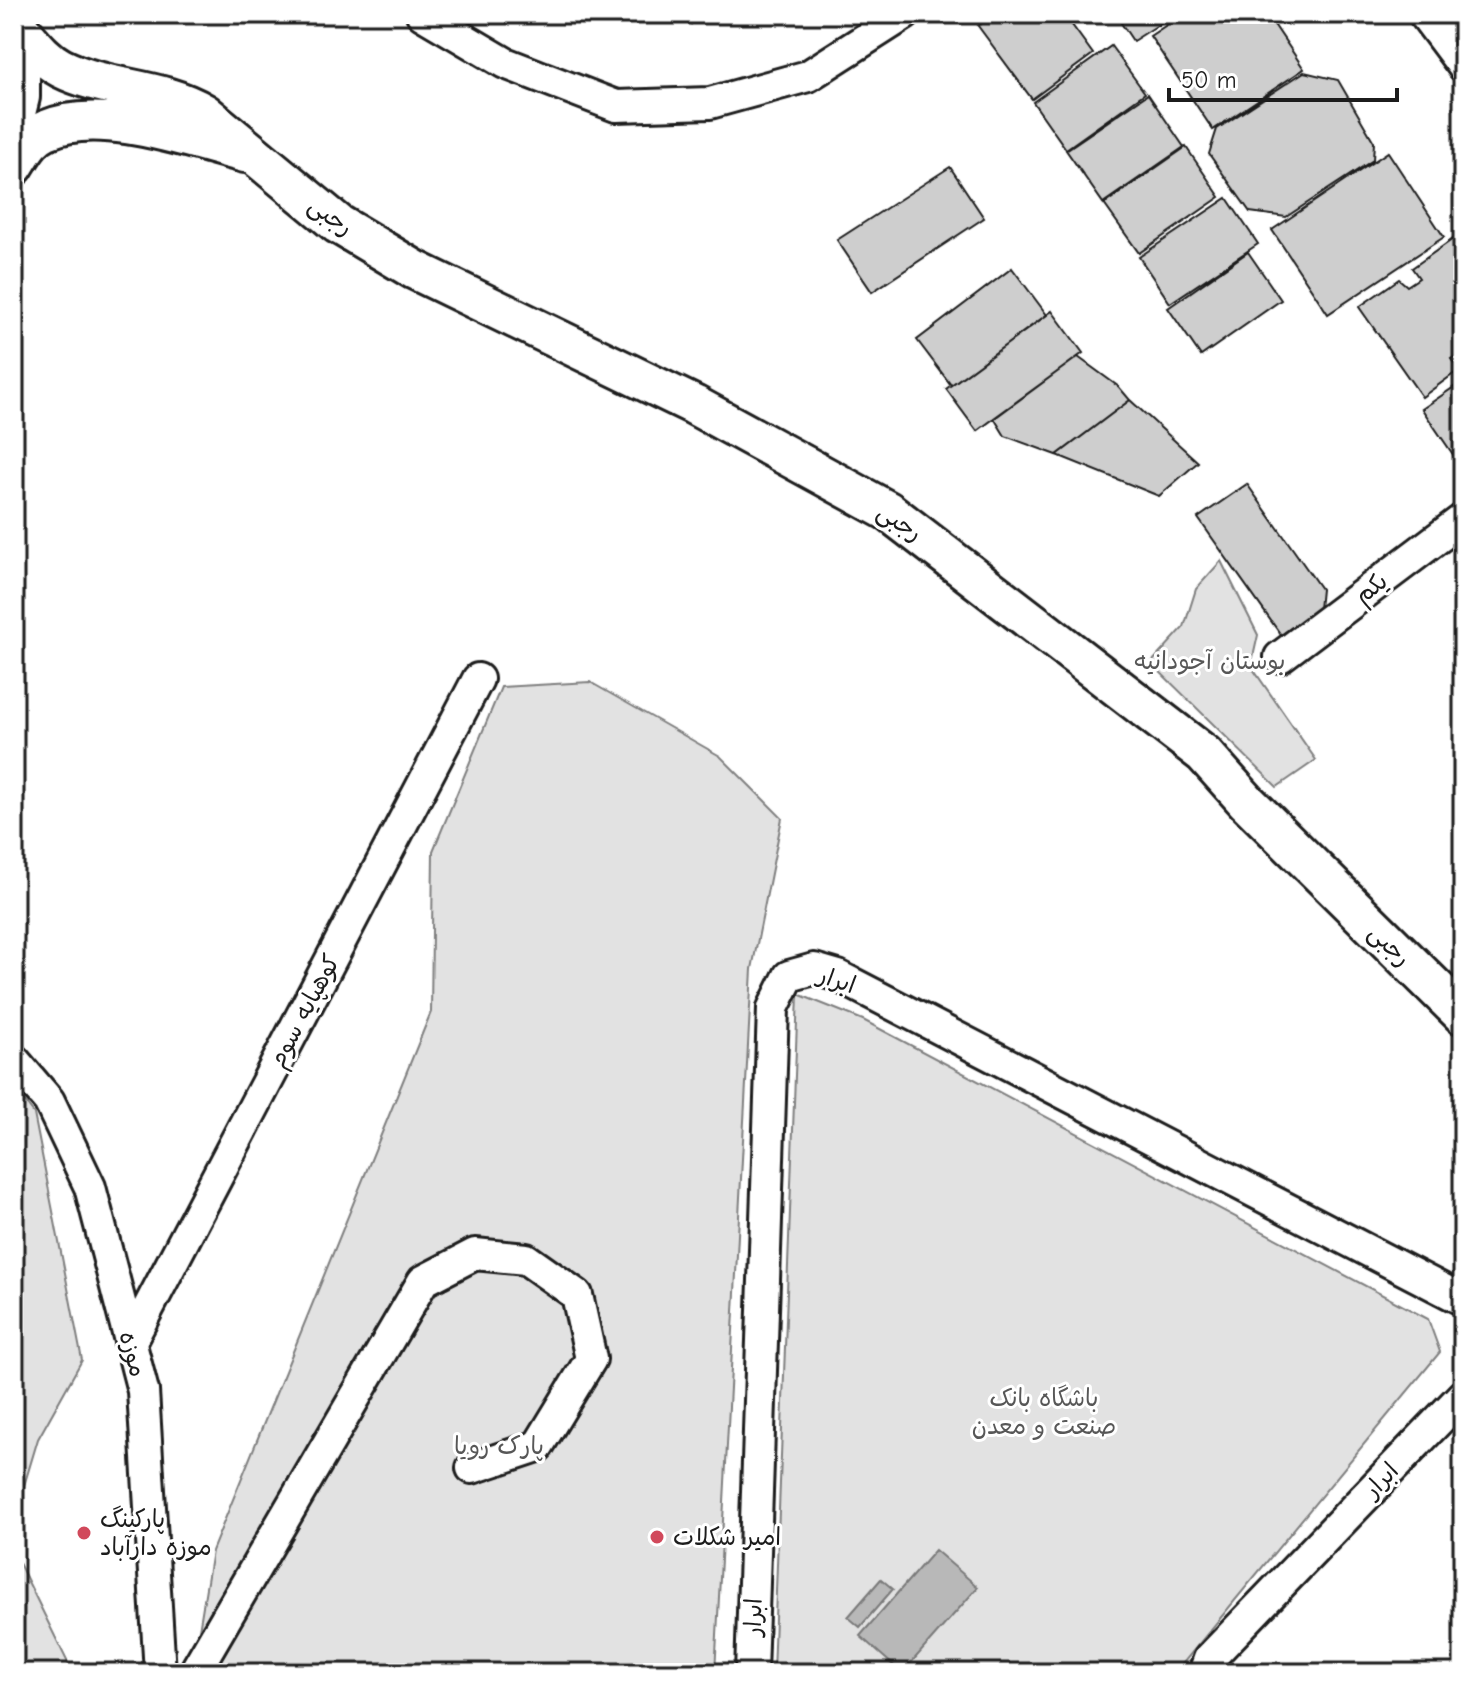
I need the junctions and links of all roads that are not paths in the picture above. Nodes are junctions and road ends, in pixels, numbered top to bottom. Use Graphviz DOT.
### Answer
graph roads {
  1 [pos="422,14"];
  2 [pos="905,14"];
  3 [pos="1424,14"];
  4 [pos="17,22"];
  5 [pos="1463,66"];
  6 [pos="14,121"];
  7 [pos="250,154"];
  8 [pos="14,166"];
  9 [pos="1463,519"];
  10 [pos="1280,657"];
  11 [pos="478,679"];
  12 [pos="1463,1015"];
  13 [pos="14,1060"];
  14 [pos="1463,1300"];
  15 [pos="130,1343"];
  16 [pos="1463,1395"];
  17 [pos="472,1468"];
  18 [pos="160,1673"];
  19 [pos="194,1673"];
  20 [pos="751,1673"];
  21 [pos="1204,1673"];
  1 -- 2 [label="street"];
  3 -- 5 [label="street"];
  4 -- 6 [label="main road"];
  4 -- 7 [label="main road, رجبی"];
  7 -- 8 [label="main road, رجبی"];
  7 -- 12 [label="main road, رجبی"];
  9 -- 10 [label="street, یکم"];
  11 -- 15 [label="street, کوهپایه سوم"];
  13 -- 15 [label="street, موزه"];
  14 -- 20 [label="street, ابرار"];
  15 -- 18 [label="street, موزه"];
  16 -- 21 [label="street, ابرار"];
  17 -- 19 [label="street"];
}
